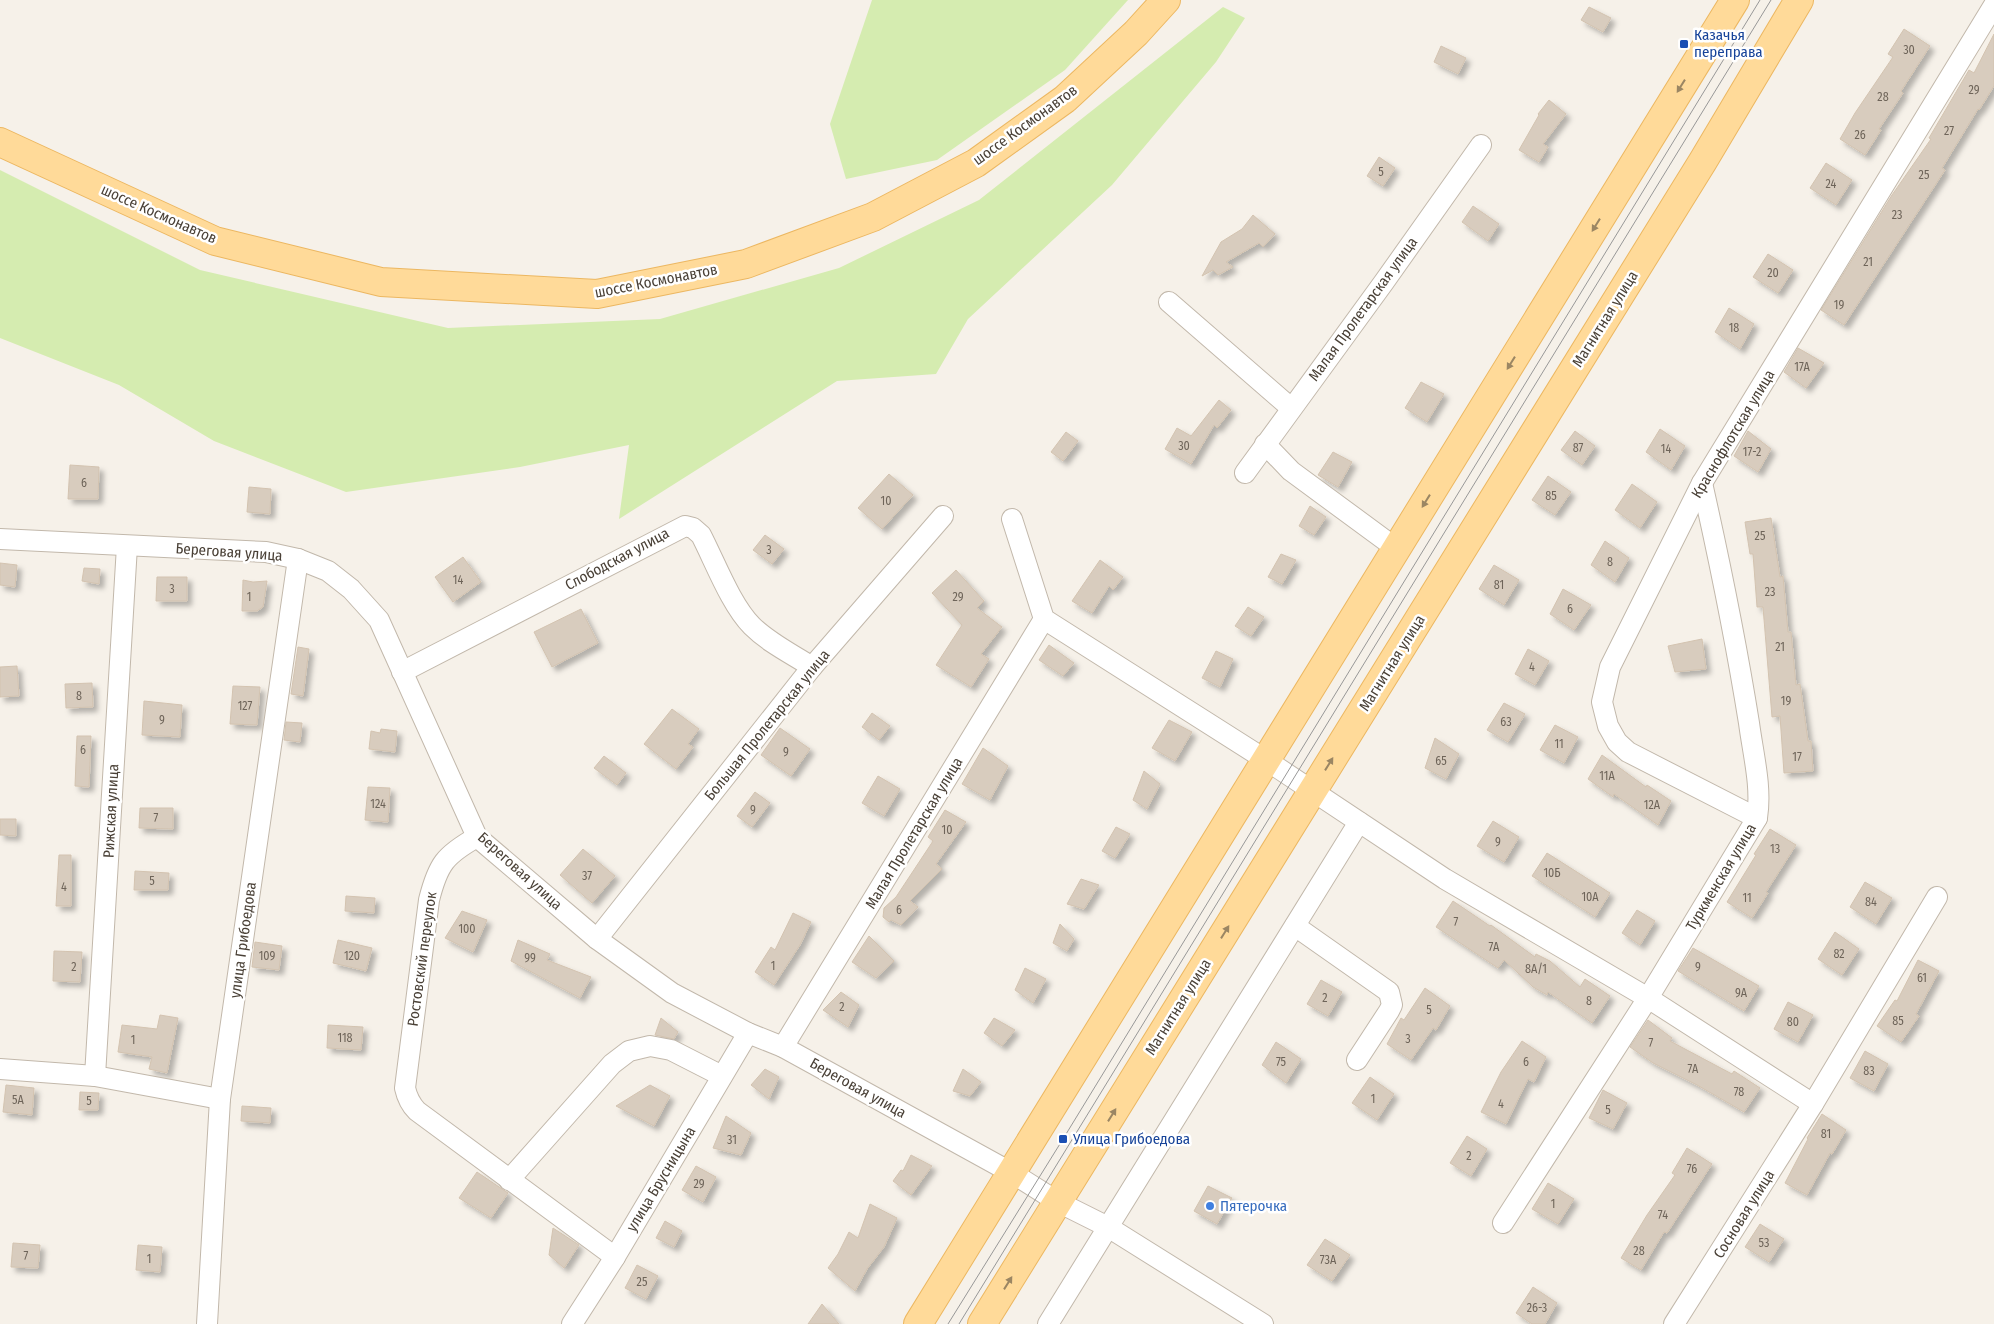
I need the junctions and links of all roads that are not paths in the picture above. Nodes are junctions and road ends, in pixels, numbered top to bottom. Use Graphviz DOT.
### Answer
graph roads {
  1 [pos="1166,0"];
  2 [pos="1734,0"];
  3 [pos="1799,0"];
  4 [pos="1994,5"];
  5 [pos="0,142"];
  6 [pos="1481,145"];
  7 [pos="1169,302"];
  8 [pos="1291,408"];
  9 [pos="1265,444"];
  10 [pos="1244,473"];
  11 [pos="1702,483"];
  12 [pos="943,516"];
  13 [pos="1012,519"];
  14 [pos="0,539"];
  15 [pos="127,546"];
  16 [pos="1397,549"];
  17 [pos="298,558"];
  18 [pos="1044,619"];
  19 [pos="812,667"];
  20 [pos="402,672"];
  21 [pos="1266,760"];
  22 [pos="1312,791"];
  23 [pos="1757,818"];
  24 [pos="1359,822"];
  25 [pos="477,836"];
  26 [pos="1937,897"];
  27 [pos="1295,926"];
  28 [pos="597,939"];
  29 [pos="1648,998"];
  30 [pos="748,1033"];
  31 [pos="783,1047"];
  32 [pos="1357,1060"];
  33 [pos="0,1069"];
  34 [pos="95,1076"];
  35 [pos="722,1076"];
  36 [pos="220,1099"];
  37 [pos="1813,1104"];
  38 [pos="1012,1173"];
  39 [pos="509,1180"];
  40 [pos="1058,1202"];
  41 [pos="1502,1223"];
  42 [pos="1108,1227"];
  43 [pos="615,1256"];
  44 [pos="207,1324"];
  45 [pos="572,1324"];
  46 [pos="918,1324"];
  47 [pos="982,1324"];
  48 [pos="1048,1324"];
  49 [pos="1262,1324"];
  50 [pos="1674,1324"];
  1 -- 5 [label="main road, шоссе Космонавтов"];
  2 -- 16 [label="main road, one-way"];
  22 -- 3 [label="main road, Магнитная улица, one-way"];
  4 -- 11 [label="street, Краснофлотская улица"];
  6 -- 8 [label="street, Малая Пролетарская улица"];
  7 -- 8 [label="street"];
  8 -- 9 [label="street, Малая Пролетарская улица"];
  9 -- 10 [label="street, Малая Пролетарская улица"];
  9 -- 16 [label="street"];
  11 -- 23 [label="street, Туркменская улица"];
  11 -- 23 [label="street, Краснофлотская улица"];
  12 -- 19 [label="street, Большая Пролетарская улица"];
  13 -- 18 [label="street"];
  14 -- 15 [label="street, Береговая улица"];
  15 -- 17 [label="street, Береговая улица"];
  15 -- 34 [label="street, Рижская улица"];
  16 -- 21 [label="main road"];
  17 -- 20 [label="street, Береговая улица"];
  17 -- 36 [label="street, улица Грибоедова"];
  18 -- 21 [label="street"];
  18 -- 31 [label="street, Малая Пролетарская улица"];
  19 -- 20 [label="street, Слободская улица"];
  19 -- 28 [label="street, Большая Пролетарская улица"];
  20 -- 25 [label="street, Береговая улица"];
  21 -- 22 [label="street"];
  21 -- 38 [label="main road"];
  22 -- 24 [label="street"];
  40 -- 22 [label="main road, Магнитная улица, one-way"];
  23 -- 29 [label="street, Туркменская улица"];
  24 -- 27 [label="street"];
  24 -- 29 [label="street"];
  25 -- 28 [label="street, Береговая улица"];
  25 -- 39 [label="street, Ростовский переулок"];
  26 -- 37 [label="street, Сосновая улица"];
  27 -- 32 [label="street"];
  27 -- 42 [label="street"];
  28 -- 30 [label="street, Береговая улица"];
  29 -- 37 [label="street"];
  29 -- 41 [label="street, Туркменская улица"];
  30 -- 31 [label="street, Береговая улица"];
  30 -- 35 [label="street, улица Брусницына"];
  31 -- 38 [label="street, Береговая улица"];
  33 -- 34 [label="street"];
  34 -- 36 [label="street"];
  35 -- 39 [label="street"];
  35 -- 43 [label="street, улица Брусницына"];
  36 -- 44 [label="street, улица Грибоедова"];
  37 -- 50 [label="street, Сосновая улица"];
  38 -- 40 [label="street, Береговая улица"];
  38 -- 46 [label="main road"];
  39 -- 43 [label="street"];
  40 -- 42 [label="street, Береговая улица"];
  47 -- 40 [label="main road, Магнитная улица, one-way"];
  42 -- 48 [label="street"];
  42 -- 49 [label="street, Береговая улица"];
  43 -- 45 [label="street, улица Брусницына"];
}
